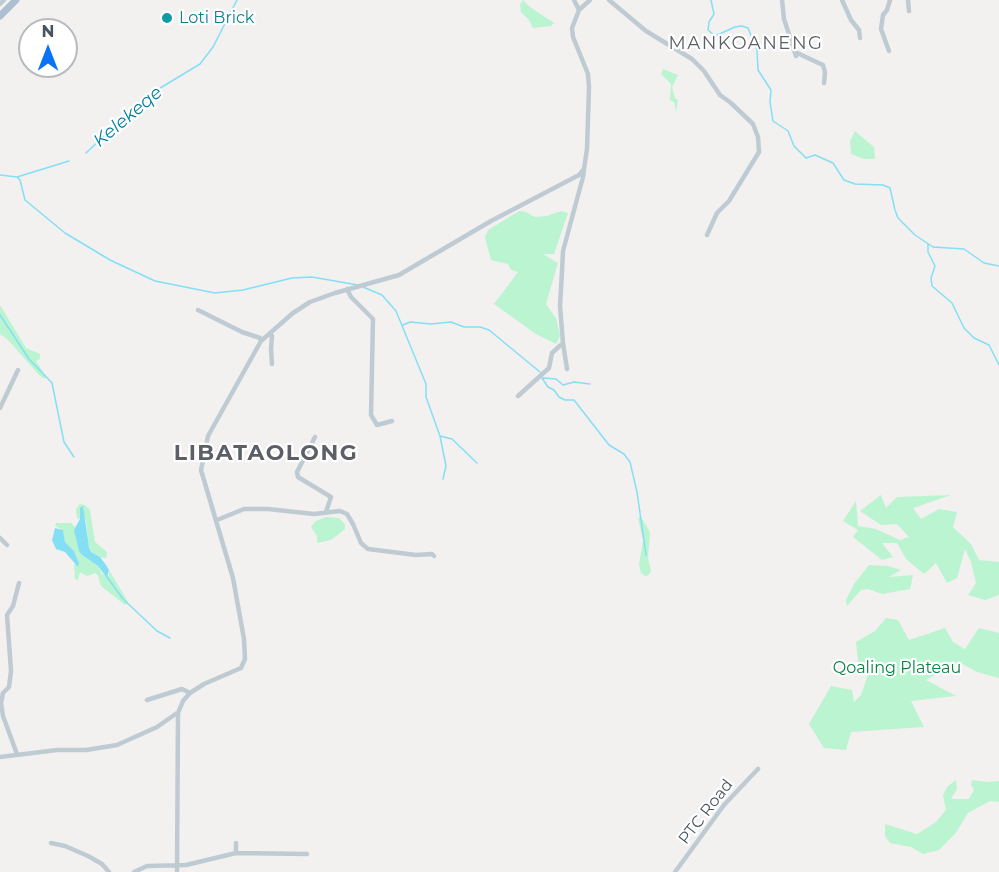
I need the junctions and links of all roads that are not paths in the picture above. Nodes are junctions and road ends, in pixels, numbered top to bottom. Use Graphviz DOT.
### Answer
graph roads {
  1 [pos="4,0"];
  2 [pos="16,0"];
  3 [pos="574,0"];
  4 [pos="590,0"];
  5 [pos="609,0"];
  6 [pos="782,0"];
  7 [pos="842,0"];
  8 [pos="890,0"];
  9 [pos="908,0"];
  10 [pos="0,4"];
  11 [pos="579,10"];
  12 [pos="909,11"];
  13 [pos="0,16"];
  14 [pos="860,38"];
  15 [pos="889,51"];
  16 [pos="824,83"];
  17 [pos="584,169"];
  18 [pos="707,235"];
  19 [pos="347,290"];
  20 [pos="198,310"];
  21 [pos="270,334"];
  22 [pos="261,341"];
  23 [pos="563,343"];
  24 [pos="272,364"];
  25 [pos="567,369"];
  26 [pos="18,370"];
  27 [pos="518,396"];
  28 [pos="0,408"];
  29 [pos="392,421"];
  30 [pos="315,437"];
  31 [pos="326,512"];
  32 [pos="217,520"];
  33 [pos="0,538"];
  34 [pos="7,545"];
  35 [pos="434,556"];
  36 [pos="19,583"];
  37 [pos="190,693"];
  38 [pos="147,700"];
  39 [pos="177,713"];
  40 [pos="16,754"];
  41 [pos="0,757"];
  42 [pos="758,769"];
  43 [pos="51,843"];
  44 [pos="236,843"];
  45 [pos="236,853"];
  46 [pos="307,854"];
  47 [pos="177,864"];
  48 [pos="109,872"];
  49 [pos="134,872"];
  50 [pos="177,872"];
  51 [pos="675,872"];
  1 -- 10 [label="street"];
  2 -- 13 [label="main road"];
  3 -- 11 [label="street"];
  4 -- 11 [label="street"];
  5 -- 18 [label="street"];
  6 -- 16 [label="street"];
  7 -- 14 [label="street"];
  8 -- 15 [label="street"];
  9 -- 12 [label="street"];
  11 -- 17 [label="street"];
  17 -- 19 [label="street"];
  17 -- 23 [label="street"];
  19 -- 21 [label="street"];
  19 -- 29 [label="street"];
  20 -- 22 [label="street"];
  21 -- 22 [label="street"];
  21 -- 24 [label="street"];
  22 -- 32 [label="street"];
  23 -- 25 [label="street"];
  23 -- 27 [label="street"];
  26 -- 28 [label="street"];
  30 -- 31 [label="street"];
  31 -- 32 [label="street"];
  31 -- 35 [label="street"];
  32 -- 37 [label="street"];
  33 -- 34 [label="street"];
  36 -- 40 [label="street"];
  37 -- 38 [label="street"];
  37 -- 39 [label="street"];
  39 -- 40 [label="street"];
  39 -- 47 [label="street"];
  40 -- 41 [label="street"];
  42 -- 51 [label="street, PTC Road"];
  43 -- 48 [label="street"];
  44 -- 45 [label="street"];
  45 -- 46 [label="street"];
  45 -- 47 [label="street"];
  47 -- 49 [label="street"];
  47 -- 50 [label="street"];
}
